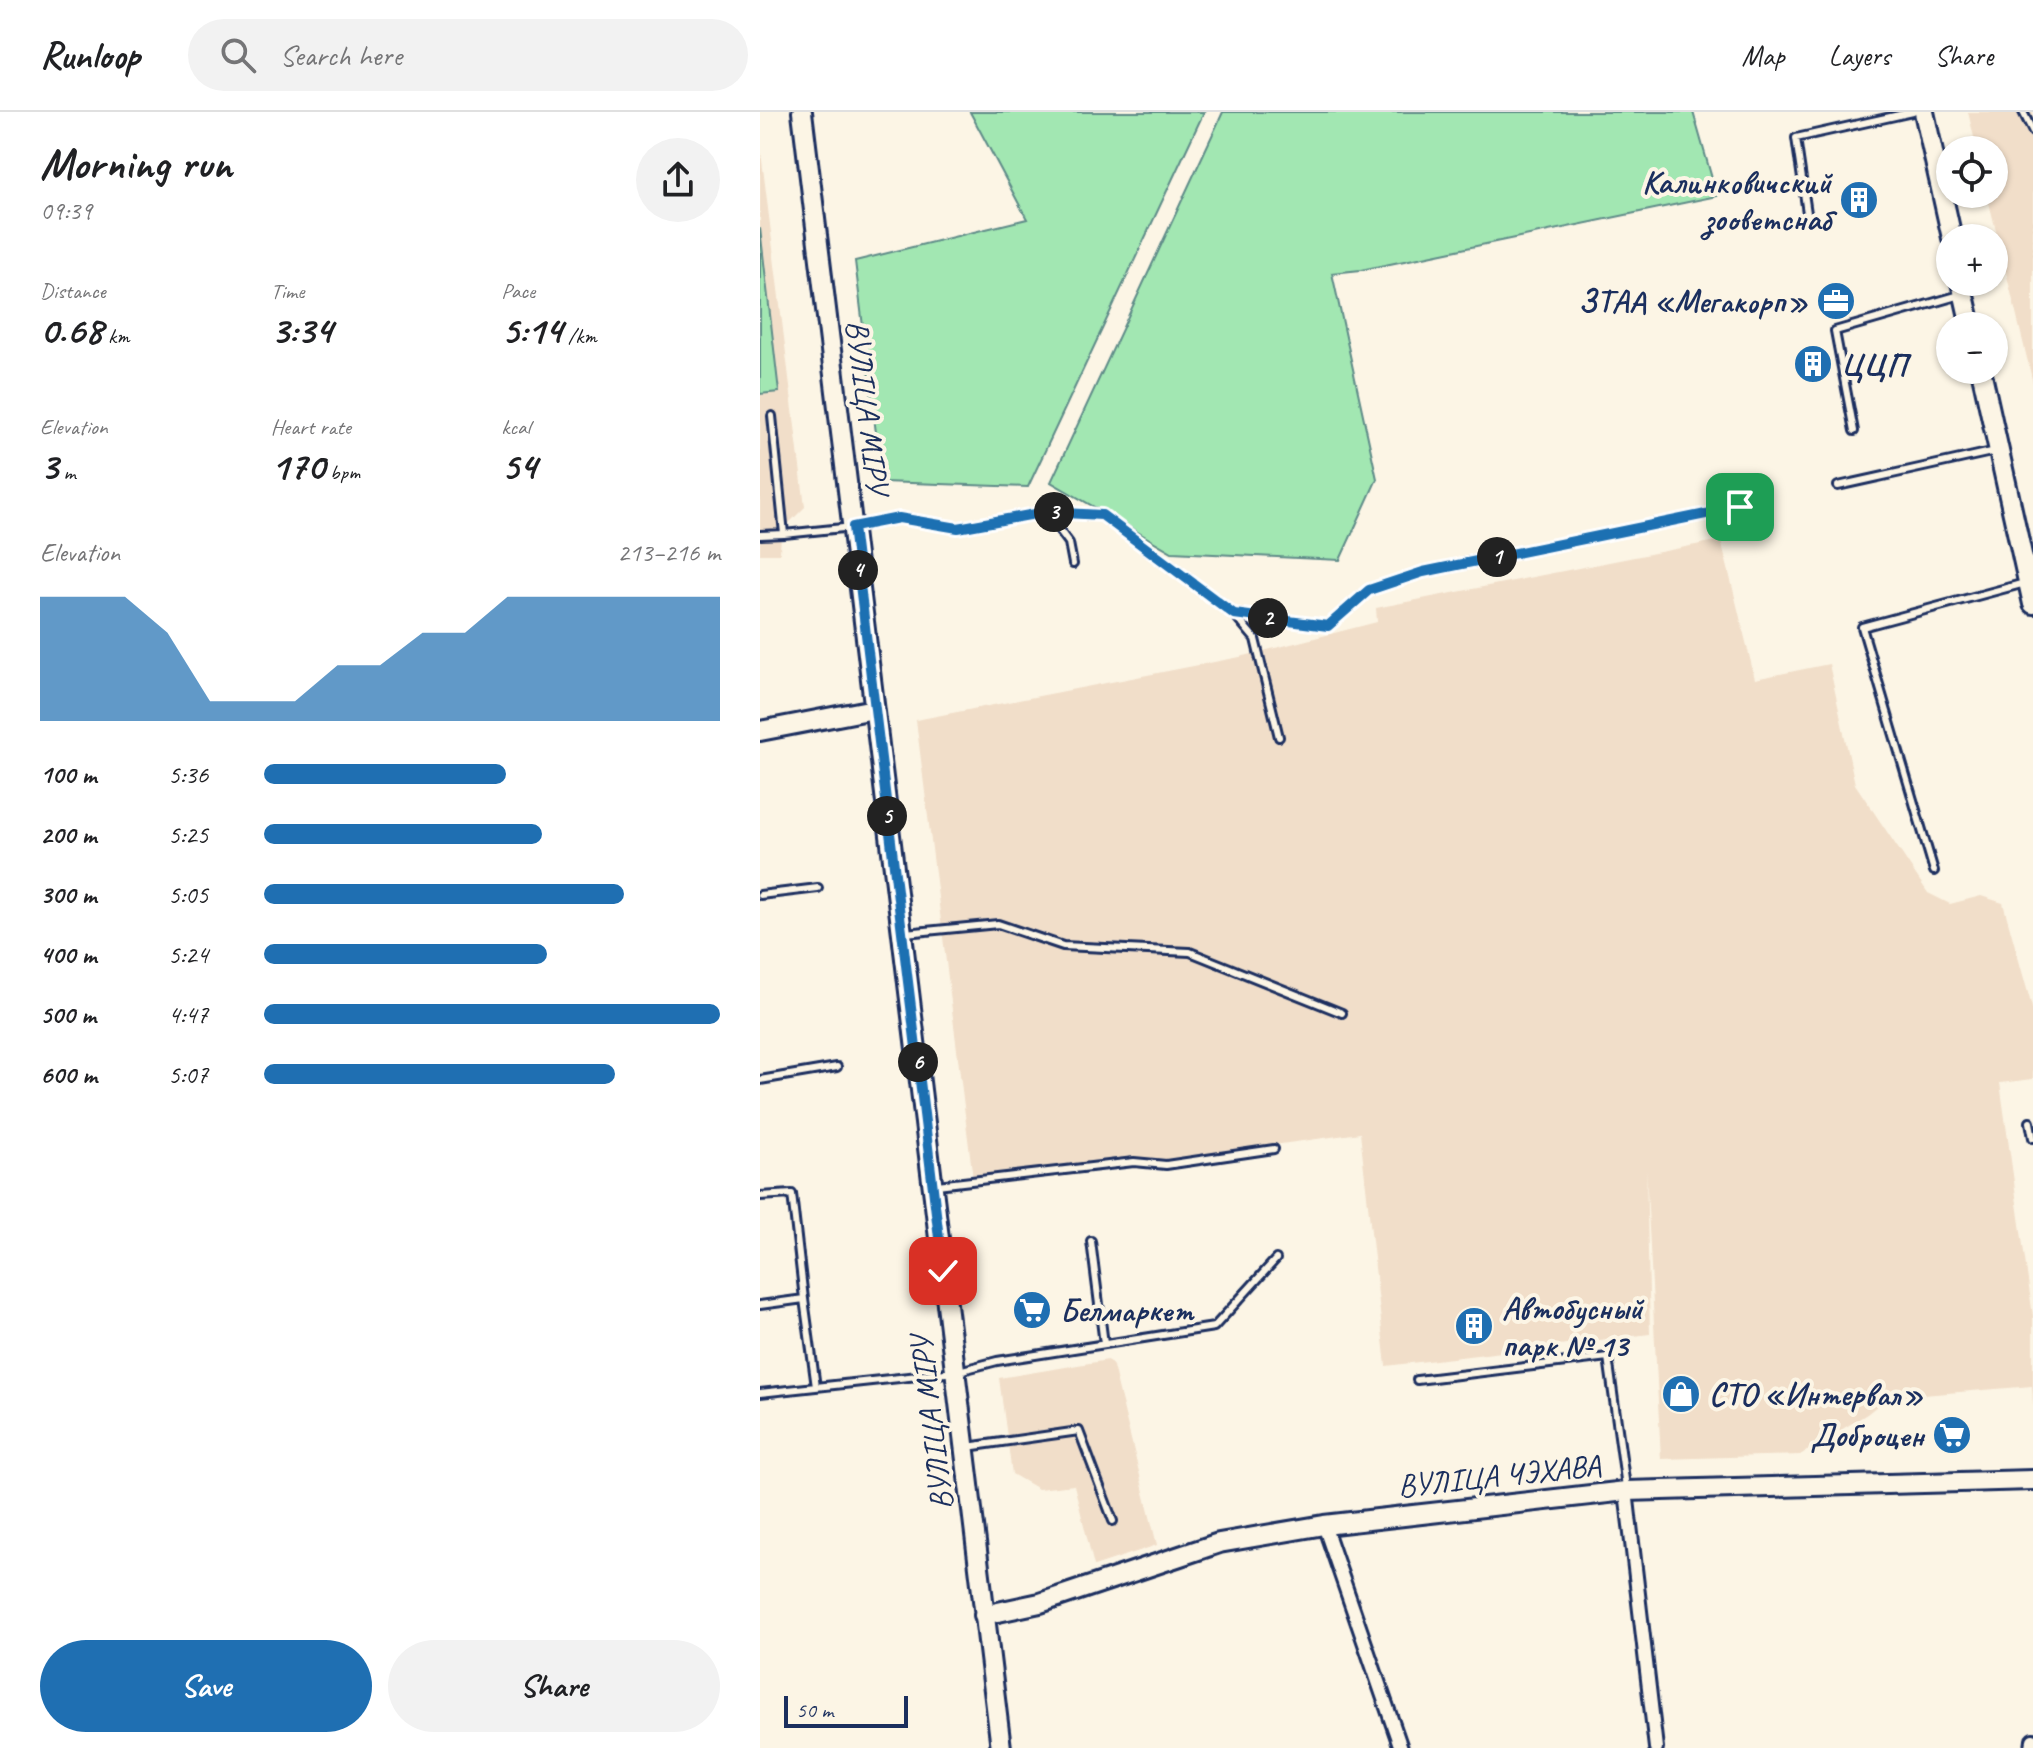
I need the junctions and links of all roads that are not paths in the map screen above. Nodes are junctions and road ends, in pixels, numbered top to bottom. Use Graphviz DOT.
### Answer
graph roads {
  1 [pos="802,112"];
  2 [pos="1913,112"];
  3 [pos="1924,112"];
  4 [pos="2023,112"];
  5 [pos="2033,132"];
  6 [pos="1808,220"];
  7 [pos="1949,224"];
  8 [pos="1938,296"];
  9 [pos="1984,384"];
  10 [pos="772,416"];
  11 [pos="1854,431"];
  12 [pos="2000,450"];
  13 [pos="1838,486"];
  14 [pos="1740,507"];
  15 [pos="1046,512"];
  16 [pos="853,527"];
  17 [pos="784,534"];
  18 [pos="760,535"];
  19 [pos="1073,564"];
  20 [pos="2028,582"];
  21 [pos="2033,604"];
  22 [pos="1234,614"];
  23 [pos="874,709"];
  24 [pos="760,731"];
  25 [pos="1279,737"];
  26 [pos="1934,871"];
  27 [pos="818,888"];
  28 [pos="760,895"];
  29 [pos="902,934"];
  30 [pos="1342,1013"];
  31 [pos="837,1067"];
  32 [pos="760,1080"];
  33 [pos="2030,1122"];
  34 [pos="2033,1138"];
  35 [pos="1274,1149"];
  36 [pos="933,1185"];
  37 [pos="760,1196"];
  38 [pos="1091,1241"];
  39 [pos="1276,1259"];
  40 [pos="804,1299"];
  41 [pos="760,1305"];
  42 [pos="1104,1344"];
  43 [pos="955,1372"];
  44 [pos="1417,1380"];
  45 [pos="816,1387"];
  46 [pos="760,1393"];
  47 [pos="963,1447"];
  48 [pos="2033,1480"];
  49 [pos="1626,1491"];
  50 [pos="1113,1521"];
  51 [pos="1324,1525"];
  52 [pos="984,1615"];
  53 [pos="2033,1740"];
  54 [pos="1001,1748"];
  55 [pos="1401,1748"];
  56 [pos="1656,1748"];
  57 [pos="2032,1748"];
  1 -- 16 [label="main road, ВУЛІЦА МІРУ"];
  2 -- 6 [label="lane"];
  3 -- 7 [label="main road"];
  4 -- 5 [label="lane"];
  8 -- 11 [label="lane"];
  9 -- 12 [label="main road"];
  10 -- 17 [label="lane"];
  12 -- 13 [label="lane"];
  12 -- 20 [label="main road"];
  14 -- 22 [label="lane"];
  15 -- 16 [label="lane"];
  15 -- 19 [label="lane"];
  15 -- 22 [label="lane"];
  16 -- 17 [label="lane"];
  16 -- 23 [label="main road, ВУЛІЦА МІРУ"];
  17 -- 18 [label="lane"];
  20 -- 21 [label="main road"];
  20 -- 26 [label="lane"];
  22 -- 25 [label="lane"];
  23 -- 24 [label="main road"];
  23 -- 29 [label="main road, ВУЛІЦА МІРУ"];
  27 -- 28 [label="lane"];
  29 -- 30 [label="lane"];
  29 -- 36 [label="main road, ВУЛІЦА МІРУ"];
  31 -- 32 [label="lane"];
  33 -- 34 [label="lane"];
  35 -- 36 [label="lane"];
  36 -- 43 [label="main road, ВУЛІЦА МІРУ"];
  37 -- 40 [label="lane"];
  38 -- 42 [label="lane"];
  39 -- 42 [label="lane"];
  40 -- 41 [label="lane"];
  40 -- 45 [label="lane"];
  42 -- 43 [label="lane"];
  43 -- 45 [label="lane"];
  43 -- 47 [label="main road, ВУЛІЦА МІРУ"];
  44 -- 49 [label="lane"];
  45 -- 46 [label="lane"];
  47 -- 50 [label="lane"];
  47 -- 52 [label="main road, ВУЛІЦА МІРУ"];
  48 -- 49 [label="main road, ВУЛІЦА ЧЭХАВА"];
  49 -- 51 [label="main road, ВУЛІЦА ЧЭХАВА"];
  49 -- 56 [label="street"];
  51 -- 52 [label="main road, ВУЛІЦА ЧЭХАВА"];
  51 -- 55 [label="street"];
  52 -- 54 [label="main road, ВУЛІЦА МІРУ"];
  53 -- 57 [label="street"];
}
